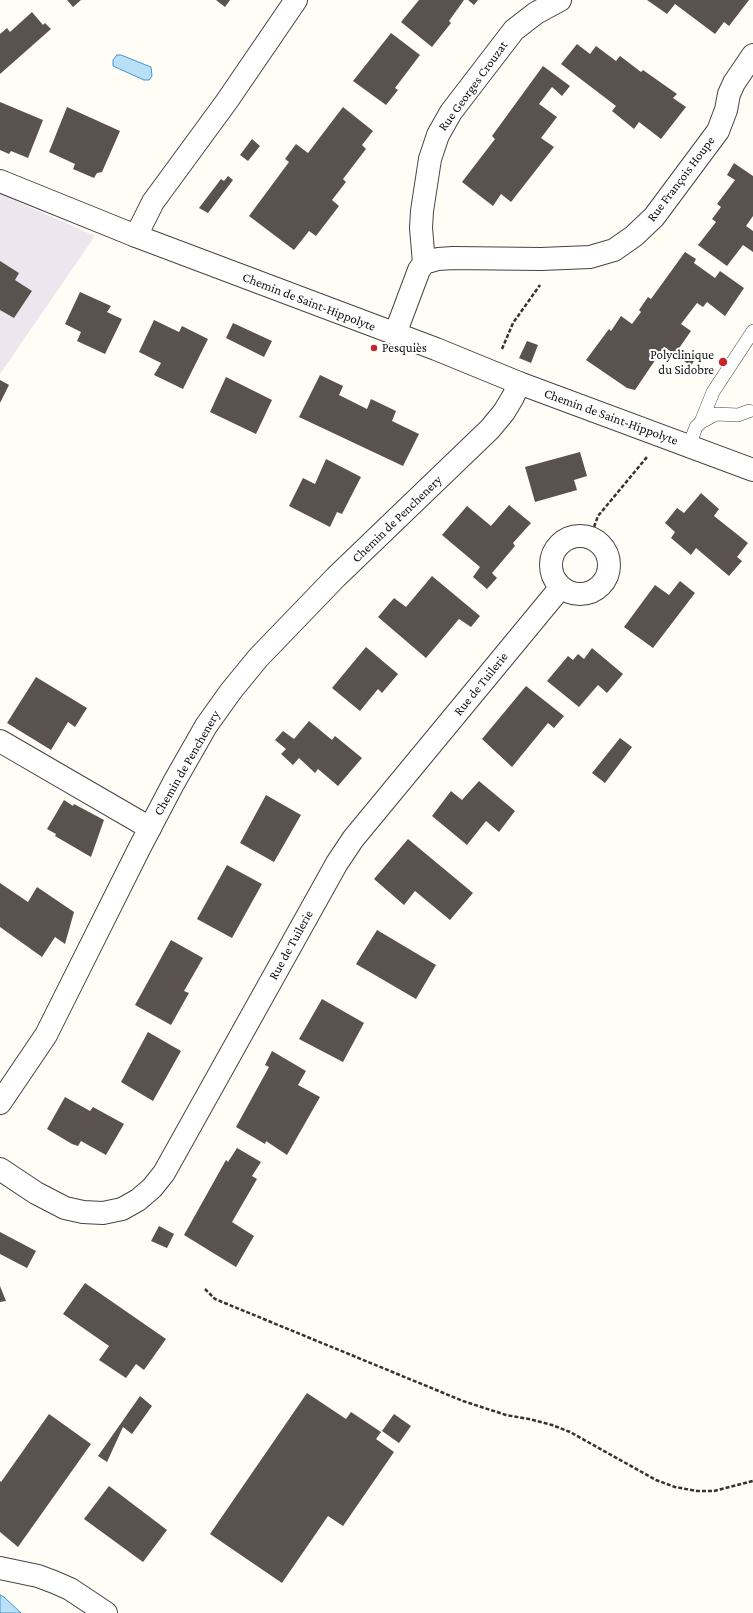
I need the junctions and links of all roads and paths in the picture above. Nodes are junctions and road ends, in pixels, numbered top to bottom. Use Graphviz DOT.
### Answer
graph roads {
  1 [pos="296,0"];
  2 [pos="560,0"];
  3 [pos="753,55"];
  4 [pos="0,181"];
  5 [pos="136,236"];
  6 [pos="541,259"];
  7 [pos="424,263"];
  8 [pos="753,331"];
  9 [pos="395,334"];
  10 [pos="493,371"];
  11 [pos="519,383"];
  12 [pos="749,411"];
  13 [pos="701,422"];
  14 [pos="658,434"];
  15 [pos="689,446"];
  16 [pos="753,470"];
  17 [pos="590,538"];
  18 [pos="561,587"];
  19 [pos="0,741"];
  20 [pos="150,828"];
  21 [pos="0,1103"];
  22 [pos="0,1169"];
  23 [pos="205,1289"];
  24 [pos="753,1481"];
  25 [pos="0,1568"];
  26 [pos="106,1613"];
  1 -- 5 [label="street"];
  2 -- 7 [label="street, Rue Georges Crouzat"];
  3 -- 6 [label="street, Rue François Houpe"];
  4 -- 5 [label="street, Chemin de Saint-Hippolyte"];
  5 -- 9 [label="street, Chemin de Saint-Hippolyte"];
  6 -- 7 [label="street, Rue François Houpe"];
  6 -- 10 [label="path"];
  7 -- 9 [label="street"];
  8 -- 13 [label="lane"];
  9 -- 10 [label="street, Chemin de Saint-Hippolyte"];
  10 -- 11 [label="street, Chemin de Saint-Hippolyte"];
  11 -- 14 [label="street, Chemin de Saint-Hippolyte"];
  11 -- 20 [label="street, Chemin de Penchenery"];
  12 -- 13 [label="lane"];
  13 -- 15 [label="lane"];
  14 -- 15 [label="street, Chemin de Saint-Hippolyte"];
  14 -- 17 [label="path"];
  15 -- 16 [label="street, Chemin de Saint-Hippolyte"];
  17 -- 18 [label="street"];
  17 -- 18 [label="street"];
  18 -- 22 [label="street, Rue de Tuilerie"];
  19 -- 20 [label="street"];
  20 -- 21 [label="street, Chemin de Penchenery"];
  23 -- 24 [label="path"];
  25 -- 26 [label="street"];
}
